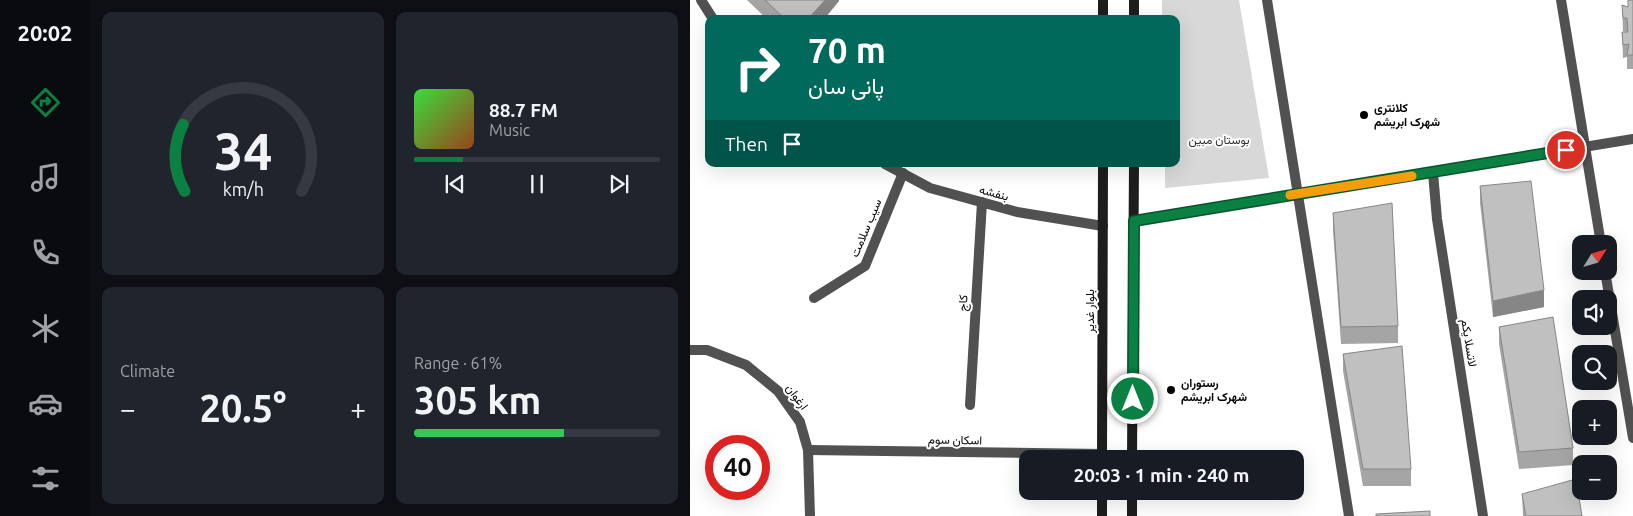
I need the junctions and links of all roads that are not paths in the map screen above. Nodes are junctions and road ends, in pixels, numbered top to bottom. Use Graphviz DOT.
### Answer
graph roads {
  1 [pos="701,0"];
  2 [pos="1103,0"];
  3 [pos="1134,0"];
  4 [pos="1267,0"];
  5 [pos="1561,0"];
  6 [pos="710,15"];
  7 [pos="1103,15"];
  8 [pos="1134,15"];
  9 [pos="1633,139"];
  10 [pos="1585,147"];
  11 [pos="891,167"];
  12 [pos="1103,167"];
  13 [pos="1134,167"];
  14 [pos="903,173"];
  15 [pos="1433,173"];
  16 [pos="1298,194"];
  17 [pos="982,202"];
  18 [pos="1134,221"];
  19 [pos="1103,226"];
  20 [pos="1600,235"];
  21 [pos="1608,280"];
  22 [pos="814,298"];
  23 [pos="690,350"];
  24 [pos="970,405"];
  25 [pos="1631,414"];
  26 [pos="1633,438"];
  27 [pos="808,450"];
  28 [pos="1102,450"];
  29 [pos="1132,450"];
  30 [pos="1019,454"];
  31 [pos="1102,500"];
  32 [pos="1132,500"];
  33 [pos="810,516"];
  34 [pos="1102,516"];
  35 [pos="1132,516"];
  36 [pos="1349,516"];
  37 [pos="1483,516"];
  1 -- 6 [label="street"];
  2 -- 7 [label="street"];
  3 -- 8 [label="street"];
  4 -- 16 [label="street"];
  5 -- 10 [label="street"];
  9 -- 10 [label="street"];
  10 -- 15 [label="street"];
  10 -- 20 [label="street"];
  11 -- 14 [label="street, بنفشه"];
  12 -- 19 [label="street, بلوار غدیر"];
  13 -- 18 [label="street"];
  14 -- 17 [label="street, بنفشه"];
  14 -- 22 [label="street, سیب سلامت"];
  15 -- 16 [label="street"];
  15 -- 37 [label="street, لاتسلا یکم"];
  16 -- 18 [label="street"];
  16 -- 36 [label="street"];
  17 -- 19 [label="street, بنفشه"];
  17 -- 24 [label="street, کاج"];
  18 -- 29 [label="street"];
  19 -- 28 [label="street, بلوار غدیر"];
  21 -- 25 [label="street"];
  23 -- 27 [label="street, ارغوان"];
  25 -- 26 [label="street"];
  27 -- 30 [label="street, اسکان سوم"];
  27 -- 33 [label="street, ارغوان"];
  31 -- 34 [label="street"];
  32 -- 35 [label="street"];
}
